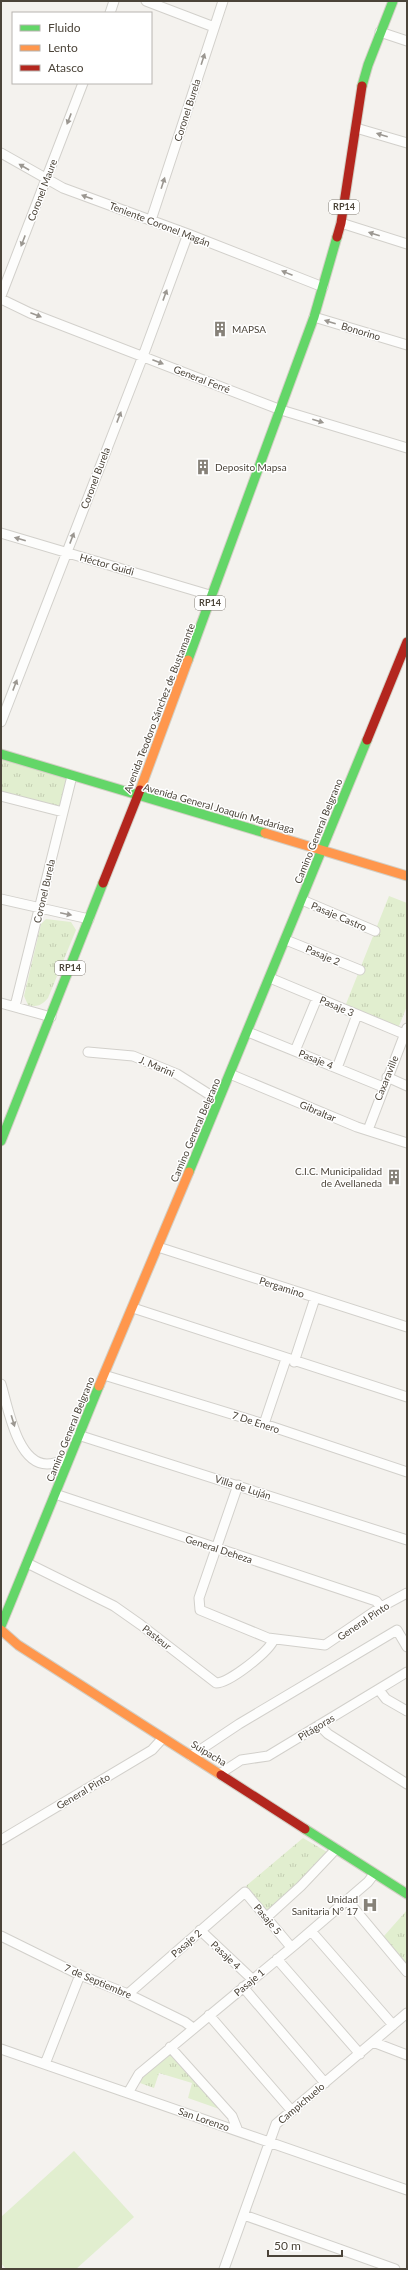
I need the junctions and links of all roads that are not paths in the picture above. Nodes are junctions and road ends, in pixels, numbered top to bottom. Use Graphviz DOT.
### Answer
graph roads {
  1 [pos="114,1"];
  2 [pos="146,1"];
  3 [pos="223,1"];
  4 [pos="394,1"];
  5 [pos="110,12"];
  6 [pos="214,27"];
  7 [pos="380,32"];
  8 [pos="407,41"];
  9 [pos="83,84"];
  10 [pos="356,128"];
  11 [pos="407,143"];
  12 [pos="1,153"];
  13 [pos="47,180"];
  14 [pos="151,220"];
  15 [pos="341,223"];
  16 [pos="188,234"];
  17 [pos="407,244"];
  18 [pos="323,287"];
  19 [pos="1,296"];
  20 [pos="1,299"];
  21 [pos="314,317"];
  22 [pos="407,346"];
  23 [pos="143,356"];
  24 [pos="281,410"];
  25 [pos="407,448"];
  26 [pos="1,533"];
  27 [pos="67,552"];
  28 [pos="213,596"];
  29 [pos="407,642"];
  30 [pos="1,722"];
  31 [pos="1,754"];
  32 [pos="72,776"];
  33 [pos="138,795"];
  34 [pos="1,796"];
  35 [pos="63,812"];
  36 [pos="322,850"];
  37 [pos="407,876"];
  38 [pos="1,899"];
  39 [pos="302,900"];
  40 [pos="40,909"];
  41 [pos="89,919"];
  42 [pos="375,931"];
  43 [pos="286,940"];
  44 [pos="360,970"];
  45 [pos="270,978"];
  46 [pos="317,998"];
  47 [pos="1,1003"];
  48 [pos="15,1006"];
  49 [pos="357,1015"];
  50 [pos="51,1017"];
  51 [pos="248,1032"];
  52 [pos="405,1036"];
  53 [pos="295,1051"];
  54 [pos="88,1052"];
  55 [pos="337,1068"];
  56 [pos="230,1074"];
  57 [pos="387,1077"];
  58 [pos="407,1086"];
  59 [pos="383,1087"];
  60 [pos="218,1100"];
  61 [pos="368,1130"];
  62 [pos="1,1141"];
  63 [pos="407,1143"];
  64 [pos="158,1247"];
  65 [pos="315,1298"];
  66 [pos="133,1308"];
  67 [pos="407,1327"];
  68 [pos="290,1360"];
  69 [pos="104,1375"];
  70 [pos="1,1384"];
  71 [pos="407,1397"];
  72 [pos="264,1424"];
  73 [pos="78,1435"];
  74 [pos="68,1459"];
  75 [pos="407,1472"];
  76 [pos="238,1485"];
  77 [pos="55,1494"];
  78 [pos="407,1540"];
  79 [pos="217,1549"];
  80 [pos="27,1563"];
  81 [pos="407,1593"];
  82 [pos="381,1607"];
  83 [pos="1,1626"];
  84 [pos="1,1630"];
  85 [pos="274,1639"];
  86 [pos="407,1647"];
  87 [pos="407,1672"];
  88 [pos="379,1690"];
  89 [pos="407,1711"];
  90 [pos="319,1726"];
  91 [pos="162,1739"];
  92 [pos="191,1756"];
  93 [pos="221,1773"];
  94 [pos="407,1784"];
  95 [pos="1,1840"];
  96 [pos="336,1849"];
  97 [pos="374,1874"];
  98 [pos="245,1892"];
  99 [pos="406,1892"];
  100 [pos="346,1900"];
  101 [pos="267,1918"];
  102 [pos="200,1930"];
  103 [pos="312,1931"];
  104 [pos="1,1936"];
  105 [pos="291,1947"];
  106 [pos="277,1959"];
  107 [pos="407,1972"];
  108 [pos="80,1975"];
  109 [pos="252,1979"];
  110 [pos="242,1987"];
  111 [pos="128,1994"];
  112 [pos="407,2013"];
  113 [pos="209,2015"];
  114 [pos="393,2025"];
  115 [pos="193,2028"];
  116 [pos="373,2042"];
  117 [pos="170,2047"];
  118 [pos="1,2049"];
  119 [pos="360,2054"];
  120 [pos="407,2055"];
  121 [pos="45,2064"];
  122 [pos="325,2083"];
  123 [pos="128,2093"];
  124 [pos="292,2111"];
  125 [pos="238,2131"];
  126 [pos="268,2142"];
  127 [pos="407,2190"];
  128 [pos="244,2215"];
  129 [pos="224,2269"];
  130 [pos="395,2269"];
  1 -- 5 [label="street"];
  2 -- 6 [label="street"];
  3 -- 6 [label="street, Coronel Burela"];
  4 -- 7 [label="main road, Avenida Teodoro Sánchez de Bustamante / RP14"];
  14 -- 6 [label="street, Coronel Burela, one-way"];
  7 -- 8 [label="street"];
  7 -- 10 [label="main road, Avenida Teodoro Sánchez de Bustamante / RP14"];
  9 -- 13 [label="street, Coronel Maure, one-way"];
  11 -- 10 [label="street, one-way"];
  10 -- 15 [label="main road, Avenida Teodoro Sánchez de Bustamante / RP14"];
  13 -- 12 [label="street, Teniente Coronel Magán, one-way"];
  14 -- 13 [label="street, Teniente Coronel Magán, one-way"];
  13 -- 19 [label="street, Coronel Maure, one-way"];
  14 -- 16 [label="street, Teniente Coronel Magán"];
  17 -- 15 [label="street, one-way"];
  15 -- 18 [label="main road, Avenida Teodoro Sánchez de Bustamante / RP14"];
  18 -- 16 [label="street, Teniente Coronel Magán, one-way"];
  23 -- 16 [label="street, Coronel Burela, one-way"];
  18 -- 21 [label="main road, Avenida Teodoro Sánchez de Bustamante / RP14"];
  20 -- 23 [label="street, General Ferré, one-way"];
  22 -- 21 [label="street, Bonorino, one-way"];
  21 -- 24 [label="main road, Avenida Teodoro Sánchez de Bustamante / RP14"];
  23 -- 24 [label="street, General Ferré, one-way"];
  27 -- 23 [label="street, Coronel Burela, one-way"];
  24 -- 25 [label="street, General Ferré, one-way"];
  24 -- 28 [label="main road, Avenida Teodoro Sánchez de Bustamante / RP14"];
  27 -- 26 [label="street, Héctor Guidi, one-way"];
  27 -- 28 [label="street, Héctor Guidi"];
  30 -- 27 [label="street, Coronel Burela, one-way"];
  28 -- 33 [label="main road, Avenida Teodoro Sánchez de Bustamante / RP14"];
  29 -- 36 [label="main road, Camino General Belgrano"];
  31 -- 32 [label="main road, Avenida General Joaquín Madariaga"];
  32 -- 33 [label="main road, Avenida General Joaquín Madariaga"];
  32 -- 35 [label="street, Coronel Burela"];
  33 -- 36 [label="main road, Avenida General Joaquín Madariaga"];
  33 -- 41 [label="main road, Avenida Teodoro Sánchez de Bustamante / RP14"];
  34 -- 35 [label="street"];
  35 -- 40 [label="street, Coronel Burela"];
  36 -- 37 [label="main road, Avenida General Joaquín Madariaga"];
  36 -- 39 [label="main road, Camino General Belgrano"];
  38 -- 40 [label="street"];
  39 -- 42 [label="street, Pasaje Castro"];
  39 -- 43 [label="main road, Camino General Belgrano"];
  40 -- 41 [label="street, one-way"];
  40 -- 48 [label="street, Coronel Burela"];
  41 -- 50 [label="main road, Avenida Teodoro Sánchez de Bustamante / RP14"];
  43 -- 44 [label="street, Pasaje 2"];
  43 -- 45 [label="main road, Camino General Belgrano"];
  45 -- 46 [label="street, Pasaje 3"];
  45 -- 51 [label="main road, Camino General Belgrano"];
  46 -- 49 [label="street, Pasaje 3"];
  46 -- 53 [label="street"];
  47 -- 48 [label="street"];
  48 -- 50 [label="street"];
  49 -- 52 [label="street, Pasaje 3"];
  49 -- 55 [label="street"];
  50 -- 62 [label="main road, Avenida Teodoro Sánchez de Bustamante / RP14"];
  51 -- 53 [label="street, Pasaje 4"];
  51 -- 56 [label="main road, Camino General Belgrano"];
  52 -- 57 [label="street, Caxaraville"];
  53 -- 55 [label="street, Pasaje 4"];
  54 -- 60 [label="street, J. Marini"];
  55 -- 59 [label="street, Pasaje 4"];
  56 -- 60 [label="main road, Camino General Belgrano"];
  56 -- 61 [label="street, Gibraltar"];
  57 -- 58 [label="street"];
  57 -- 59 [label="street, Caxaraville"];
  59 -- 61 [label="street, Caxaraville"];
  60 -- 64 [label="main road, Camino General Belgrano"];
  61 -- 63 [label="street, Gibraltar"];
  64 -- 65 [label="street, Pergamino"];
  64 -- 66 [label="main road, Camino General Belgrano"];
  65 -- 67 [label="street, Pergamino"];
  65 -- 68 [label="street"];
  66 -- 68 [label="street"];
  66 -- 69 [label="main road, Camino General Belgrano"];
  68 -- 71 [label="street"];
  68 -- 72 [label="street"];
  69 -- 72 [label="street, 7 De Enero"];
  69 -- 73 [label="main road, Camino General Belgrano"];
  70 -- 74 [label="street, one-way"];
  72 -- 75 [label="street, 7 De Enero"];
  73 -- 74 [label="main road, Camino General Belgrano"];
  73 -- 76 [label="street, Villa de Luján"];
  74 -- 77 [label="main road, Camino General Belgrano"];
  76 -- 78 [label="street, Villa de Luján"];
  76 -- 79 [label="street"];
  77 -- 79 [label="street, General Deheza"];
  77 -- 80 [label="main road, Camino General Belgrano"];
  79 -- 82 [label="street, General Deheza"];
  79 -- 85 [label="street"];
  80 -- 83 [label="main road, Camino General Belgrano"];
  80 -- 85 [label="street, Pasteur"];
  81 -- 82 [label="street, General Pinto"];
  82 -- 85 [label="street, General Pinto"];
  84 -- 91 [label="main road, Suipacha"];
  86 -- 92 [label="street"];
  87 -- 88 [label="street, Pitágoras"];
  88 -- 89 [label="street"];
  88 -- 90 [label="street, Pitágoras"];
  90 -- 93 [label="street, Pitágoras"];
  90 -- 94 [label="street"];
  91 -- 92 [label="main road, Suipacha"];
  91 -- 95 [label="street, General Pinto"];
  92 -- 93 [label="main road, Suipacha"];
  93 -- 96 [label="main road, Suipacha"];
  96 -- 97 [label="main road, Suipacha"];
  96 -- 101 [label="street"];
  97 -- 99 [label="main road, Suipacha"];
  97 -- 100 [label="street, Pasaje 1"];
  98 -- 101 [label="street, Pasaje 5"];
  98 -- 102 [label="street, Pasaje 2"];
  100 -- 103 [label="street, Pasaje 1"];
  100 -- 107 [label="street"];
  101 -- 105 [label="street, Pasaje 5"];
  102 -- 109 [label="street, Pasaje 4"];
  102 -- 111 [label="street, Pasaje 2"];
  103 -- 105 [label="street, Pasaje 1"];
  103 -- 114 [label="street"];
  104 -- 108 [label="street, 7 de Septiembre"];
  105 -- 106 [label="street, Pasaje 1"];
  106 -- 109 [label="street, Pasaje 1"];
  106 -- 119 [label="street"];
  108 -- 111 [label="street, 7 de Septiembre"];
  108 -- 121 [label="street"];
  109 -- 110 [label="street, Pasaje 1"];
  110 -- 113 [label="street, Pasaje 1"];
  110 -- 122 [label="street"];
  111 -- 115 [label="street, 7 de Septiembre"];
  112 -- 114 [label="street, Campichuelo"];
  113 -- 115 [label="street, Pasaje 1"];
  113 -- 124 [label="street"];
  114 -- 116 [label="street, Campichuelo"];
  115 -- 117 [label="street, Pasaje 1"];
  116 -- 119 [label="street, Campichuelo"];
  116 -- 120 [label="street"];
  117 -- 123 [label="street, Pasaje 1"];
  117 -- 125 [label="street"];
  118 -- 121 [label="street, San Lorenzo"];
  119 -- 122 [label="street, Campichuelo"];
  121 -- 123 [label="street, San Lorenzo"];
  122 -- 124 [label="street, Campichuelo"];
  123 -- 125 [label="street, San Lorenzo"];
  124 -- 126 [label="street, Campichuelo"];
  125 -- 126 [label="street, San Lorenzo"];
  126 -- 127 [label="street, San Lorenzo"];
  126 -- 128 [label="street, Campichuelo"];
  128 -- 129 [label="street, Campichuelo"];
  128 -- 130 [label="street"];
}
